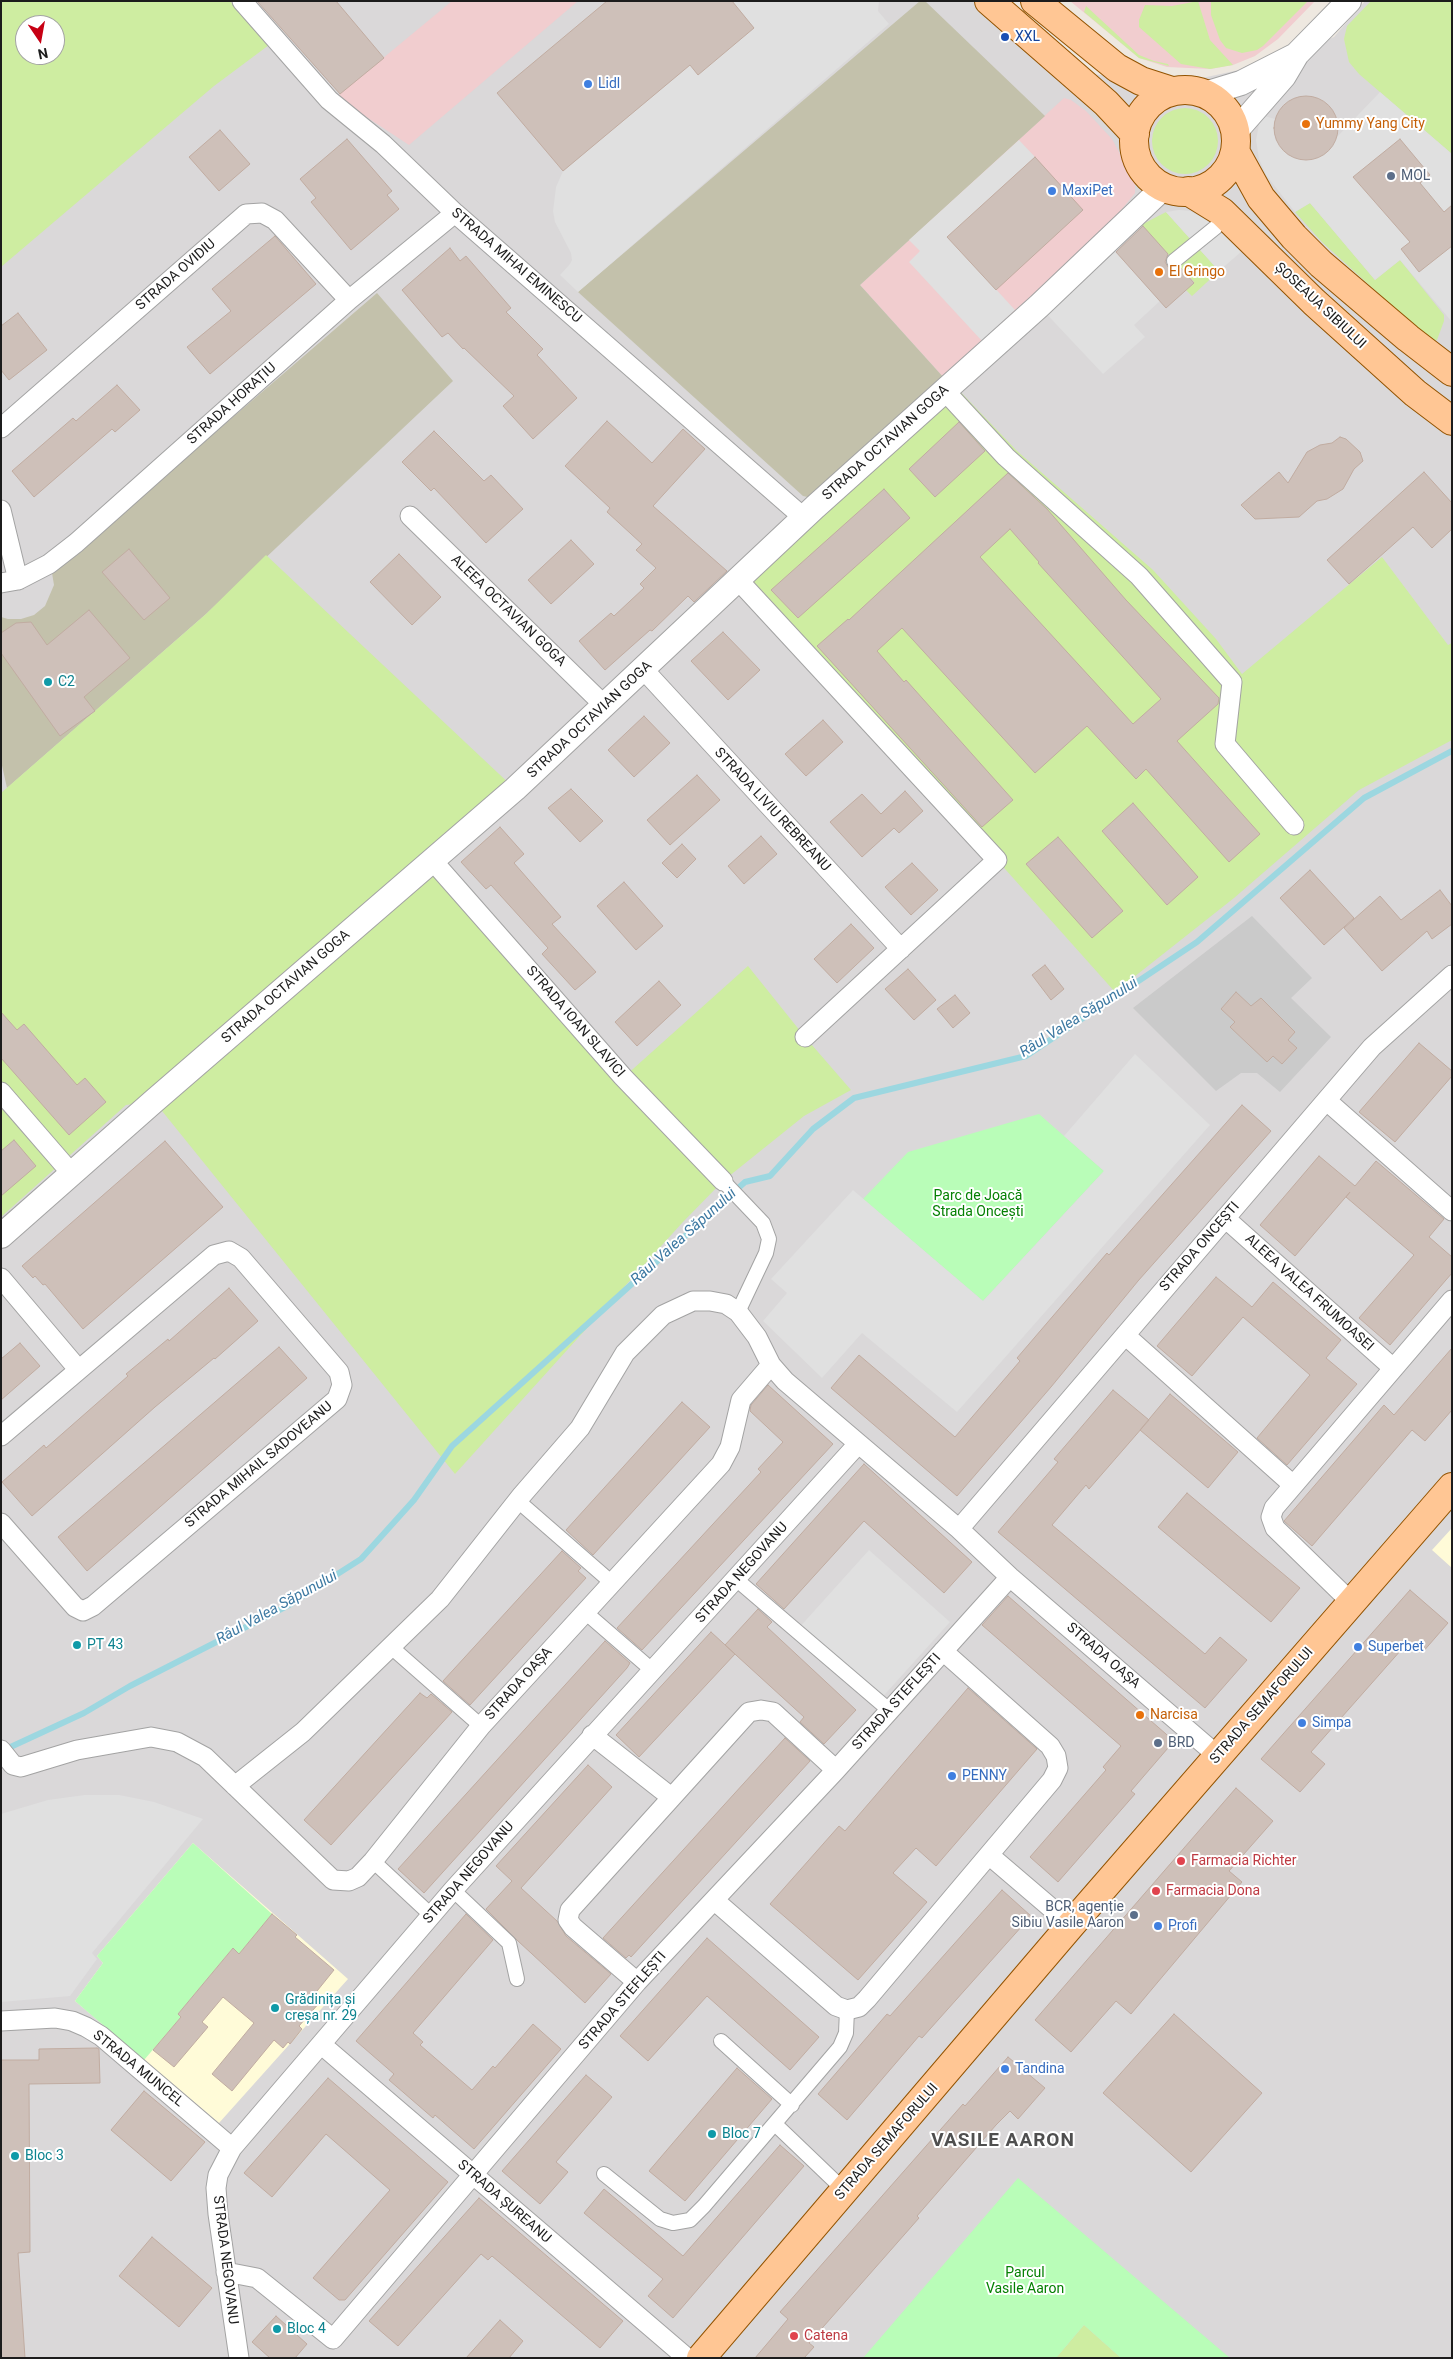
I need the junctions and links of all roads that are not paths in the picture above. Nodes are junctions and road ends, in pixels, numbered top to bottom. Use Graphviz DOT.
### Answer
graph roads {
  1 [pos="242,1"];
  2 [pos="989,1"];
  3 [pos="1035,1"];
  4 [pos="1349,1"];
  5 [pos="1297,54"];
  6 [pos="1172,92"];
  7 [pos="1205,94"];
  8 [pos="1135,134"];
  9 [pos="1235,142"];
  10 [pos="1176,189"];
  11 [pos="455,213"];
  12 [pos="1216,227"];
  13 [pos="1174,261"];
  14 [pos="349,300"];
  15 [pos="1452,372"];
  16 [pos="944,390"];
  17 [pos="1452,421"];
  18 [pos="1,428"];
  19 [pos="1,510"];
  20 [pos="410,516"];
  21 [pos="804,518"];
  22 [pos="9,581"];
  23 [pos="739,581"];
  24 [pos="644,670"];
  25 [pos="605,706"];
  26 [pos="1294,825"];
  27 [pos="432,860"];
  28 [pos="901,949"];
  29 [pos="1452,975"];
  30 [pos="805,1037"];
  31 [pos="1,1092"];
  32 [pos="1327,1100"];
  33 [pos="72,1174"];
  34 [pos="722,1181"];
  35 [pos="1452,1211"];
  36 [pos="1225,1218"];
  37 [pos="1,1236"];
  38 [pos="1,1278"];
  39 [pos="1452,1300"];
  40 [pos="738,1312"];
  41 [pos="1125,1335"];
  42 [pos="771,1365"];
  43 [pos="1393,1368"];
  44 [pos="78,1369"];
  45 [pos="1,1436"];
  46 [pos="858,1444"];
  47 [pos="1293,1485"];
  48 [pos="1452,1487"];
  49 [pos="518,1501"];
  50 [pos="1,1523"];
  51 [pos="959,1529"];
  52 [pos="1010,1577"];
  53 [pos="737,1580"];
  54 [pos="611,1582"];
  55 [pos="1352,1602"];
  56 [pos="584,1612"];
  57 [pos="390,1646"];
  58 [pos="944,1651"];
  59 [pos="652,1670"];
  60 [pos="889,1710"];
  61 [pos="481,1726"];
  62 [pos="592,1735"];
  63 [pos="4,1755"];
  64 [pos="1218,1756"];
  65 [pos="836,1770"];
  66 [pos="235,1786"];
  67 [pos="671,1797"];
  68 [pos="989,1855"];
  69 [pos="373,1861"];
  70 [pos="453,1890"];
  71 [pos="714,1900"];
  72 [pos="431,1915"];
  73 [pos="1072,1925"];
  74 [pos="516,1979"];
  75 [pos="637,1982"];
  76 [pos="847,2010"];
  77 [pos="1,2021"];
  78 [pos="721,2041"];
  79 [pos="322,2045"];
  80 [pos="792,2104"];
  81 [pos="775,2124"];
  82 [pos="232,2148"];
  83 [pos="472,2174"];
  84 [pos="604,2174"];
  85 [pos="845,2191"];
  86 [pos="226,2272"];
  87 [pos="239,2358"];
  88 [pos="687,2358"];
  89 [pos="701,2358"];
  1 -- 11 [label="street, STRADA MIHAI EMINESCU"];
  2 -- 8 [label="main road"];
  3 -- 6 [label="main road, ȘOSEAUA SIBIULUI"];
  4 -- 5 [label="street"];
  5 -- 7 [label="street"];
  5 -- 9 [label="street"];
  6 -- 7 [label="main road, ȘOSEAUA SIBIULUI"];
  6 -- 8 [label="main road, ȘOSEAUA SIBIULUI"];
  7 -- 9 [label="main road"];
  8 -- 10 [label="main road, ȘOSEAUA SIBIULUI"];
  9 -- 10 [label="main road"];
  9 -- 15 [label="main road"];
  10 -- 16 [label="street, STRADA OCTAVIAN GOGA"];
  10 -- 17 [label="main road, ȘOSEAUA SIBIULUI"];
  11 -- 14 [label="street, STRADA HORAȚIU"];
  11 -- 21 [label="street, STRADA MIHAI EMINESCU"];
  12 -- 13 [label="street"];
  14 -- 18 [label="street, STRADA OVIDIU"];
  14 -- 22 [label="street, STRADA HORAȚIU"];
  16 -- 21 [label="street, STRADA OCTAVIAN GOGA"];
  16 -- 26 [label="street"];
  19 -- 22 [label="street"];
  20 -- 25 [label="street, ALEEA OCTAVIAN GOGA"];
  21 -- 23 [label="street, STRADA OCTAVIAN GOGA"];
  23 -- 24 [label="street, STRADA OCTAVIAN GOGA"];
  23 -- 28 [label="street"];
  24 -- 25 [label="street, STRADA OCTAVIAN GOGA"];
  24 -- 28 [label="street, STRADA LIVIU REBREANU"];
  25 -- 27 [label="street, STRADA OCTAVIAN GOGA"];
  27 -- 33 [label="street, STRADA OCTAVIAN GOGA"];
  27 -- 34 [label="street, STRADA IOAN SLAVICI"];
  28 -- 30 [label="street"];
  29 -- 32 [label="street, STRADA ONCEȘTI"];
  31 -- 33 [label="street"];
  32 -- 35 [label="street"];
  32 -- 36 [label="street, STRADA ONCEȘTI"];
  33 -- 37 [label="street, STRADA OCTAVIAN GOGA"];
  34 -- 40 [label="street"];
  36 -- 41 [label="street, STRADA ONCEȘTI"];
  36 -- 43 [label="street, ALEEA VALEA FRUMOASEI"];
  38 -- 44 [label="street"];
  39 -- 43 [label="street"];
  40 -- 42 [label="street, STRADA OAȘA"];
  40 -- 49 [label="street"];
  41 -- 47 [label="street"];
  41 -- 51 [label="street, STRADA ONCEȘTI"];
  42 -- 46 [label="street, STRADA OAȘA"];
  42 -- 54 [label="street, STRADA OAȘA"];
  43 -- 47 [label="street"];
  44 -- 45 [label="street, STRADA MIHAIL SADOVEANU"];
  44 -- 50 [label="street, STRADA MIHAIL SADOVEANU"];
  46 -- 51 [label="street, STRADA OAȘA"];
  46 -- 53 [label="street, STRADA NEGOVANU"];
  47 -- 55 [label="street"];
  48 -- 55 [label="main road, STRADA SEMAFORULUI"];
  49 -- 54 [label="street"];
  49 -- 57 [label="street"];
  51 -- 52 [label="street, STRADA OAȘA"];
  52 -- 58 [label="street, STRADA STEFLEȘTI"];
  52 -- 64 [label="street, STRADA OAȘA"];
  53 -- 59 [label="street, STRADA NEGOVANU"];
  53 -- 60 [label="street"];
  54 -- 56 [label="street, STRADA OAȘA"];
  55 -- 64 [label="main road, STRADA SEMAFORULUI"];
  56 -- 59 [label="street"];
  56 -- 61 [label="street, STRADA OAȘA"];
  57 -- 61 [label="street"];
  57 -- 66 [label="street"];
  58 -- 60 [label="street, STRADA STEFLEȘTI"];
  58 -- 68 [label="street"];
  59 -- 62 [label="street, STRADA NEGOVANU"];
  60 -- 65 [label="street, STRADA STEFLEȘTI"];
  61 -- 69 [label="street, STRADA OAȘA"];
  62 -- 67 [label="street"];
  62 -- 70 [label="street, STRADA NEGOVANU"];
  63 -- 66 [label="street"];
  64 -- 73 [label="main road, STRADA SEMAFORULUI"];
  65 -- 67 [label="street"];
  65 -- 71 [label="street, STRADA STEFLEȘTI"];
  66 -- 69 [label="street, STRADA OAȘA"];
  67 -- 75 [label="street"];
  68 -- 73 [label="street"];
  68 -- 76 [label="street"];
  69 -- 72 [label="street"];
  70 -- 72 [label="street, STRADA NEGOVANU"];
  70 -- 74 [label="street"];
  71 -- 75 [label="street, STRADA STEFLEȘTI"];
  71 -- 76 [label="street"];
  72 -- 79 [label="street, STRADA NEGOVANU"];
  73 -- 85 [label="main road, STRADA SEMAFORULUI"];
  75 -- 83 [label="street, STRADA STEFLEȘTI"];
  76 -- 80 [label="street"];
  77 -- 82 [label="street, STRADA MUNCEL"];
  78 -- 80 [label="street"];
  79 -- 82 [label="street, STRADA NEGOVANU"];
  79 -- 83 [label="street, STRADA ȘUREANU"];
  80 -- 81 [label="street"];
  81 -- 84 [label="street"];
  81 -- 85 [label="street"];
  82 -- 86 [label="street, STRADA NEGOVANU"];
  83 -- 86 [label="street, STRADA STEFLEȘTI"];
  83 -- 88 [label="street, STRADA ȘUREANU"];
  85 -- 89 [label="main road, STRADA SEMAFORULUI"];
  86 -- 87 [label="street, STRADA NEGOVANU"];
}
